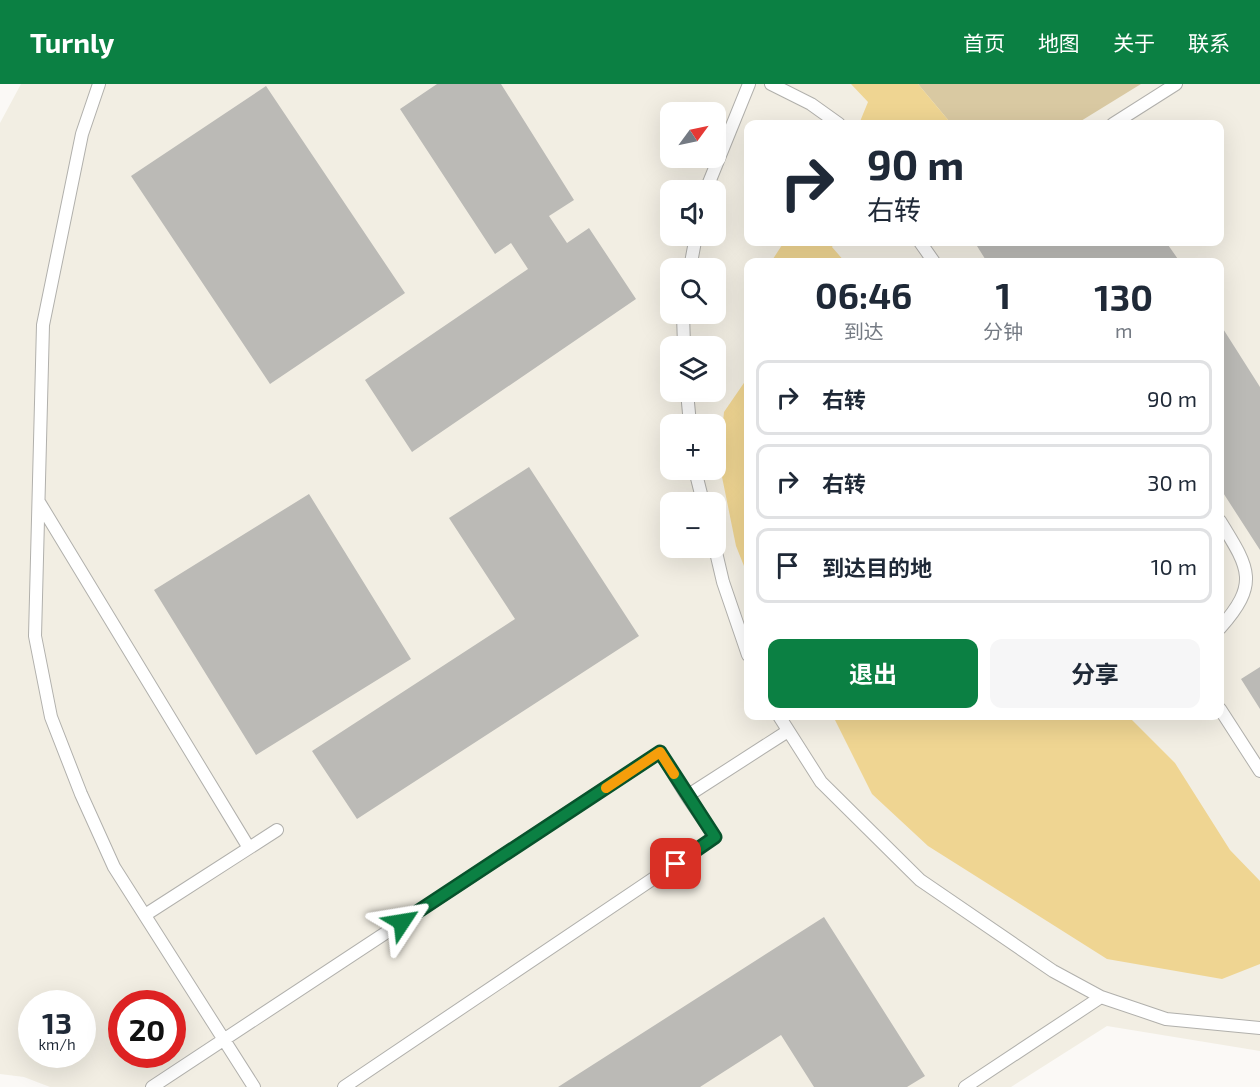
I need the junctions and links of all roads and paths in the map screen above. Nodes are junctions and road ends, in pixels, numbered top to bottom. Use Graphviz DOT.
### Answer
graph roads {
  1 [pos="99,84"];
  2 [pos="749,84"];
  3 [pos="771,84"];
  4 [pos="1176,84"];
  5 [pos="833,120"];
  6 [pos="1119,120"];
  7 [pos="710,180"];
  8 [pos="38,501"];
  9 [pos="1224,527"];
  10 [pos="717,558"];
  11 [pos="1224,624"];
  12 [pos="744,643"];
  13 [pos="1224,715"];
  14 [pos="781,720"];
  15 [pos="788,731"];
  16 [pos="1260,771"];
  17 [pos="687,796"];
  18 [pos="277,830"];
  19 [pos="249,848"];
  20 [pos="145,915"];
  21 [pos="1101,997"];
  22 [pos="1260,1028"];
  23 [pos="223,1039"];
  24 [pos="153,1087"];
  25 [pos="254,1087"];
  26 [pos="344,1087"];
  27 [pos="965,1087"];
  1 -- 8 [label="lane"];
  2 -- 7 [label="lane"];
  3 -- 5 [label="lane"];
  4 -- 6 [label="lane"];
  8 -- 19 [label="lane"];
  8 -- 20 [label="lane"];
  9 -- 11 [label="lane"];
  10 -- 12 [label="lane"];
  13 -- 16 [label="lane"];
  14 -- 15 [label="lane"];
  15 -- 17 [label="lane"];
  15 -- 21 [label="lane"];
  17 -- 23 [label="lane"];
  17 -- 26 [label="lane"];
  18 -- 19 [label="lane"];
  19 -- 20 [label="lane"];
  20 -- 23 [label="lane"];
  21 -- 22 [label="lane"];
  21 -- 27 [label="lane"];
  23 -- 24 [label="lane"];
  23 -- 25 [label="lane"];
}
